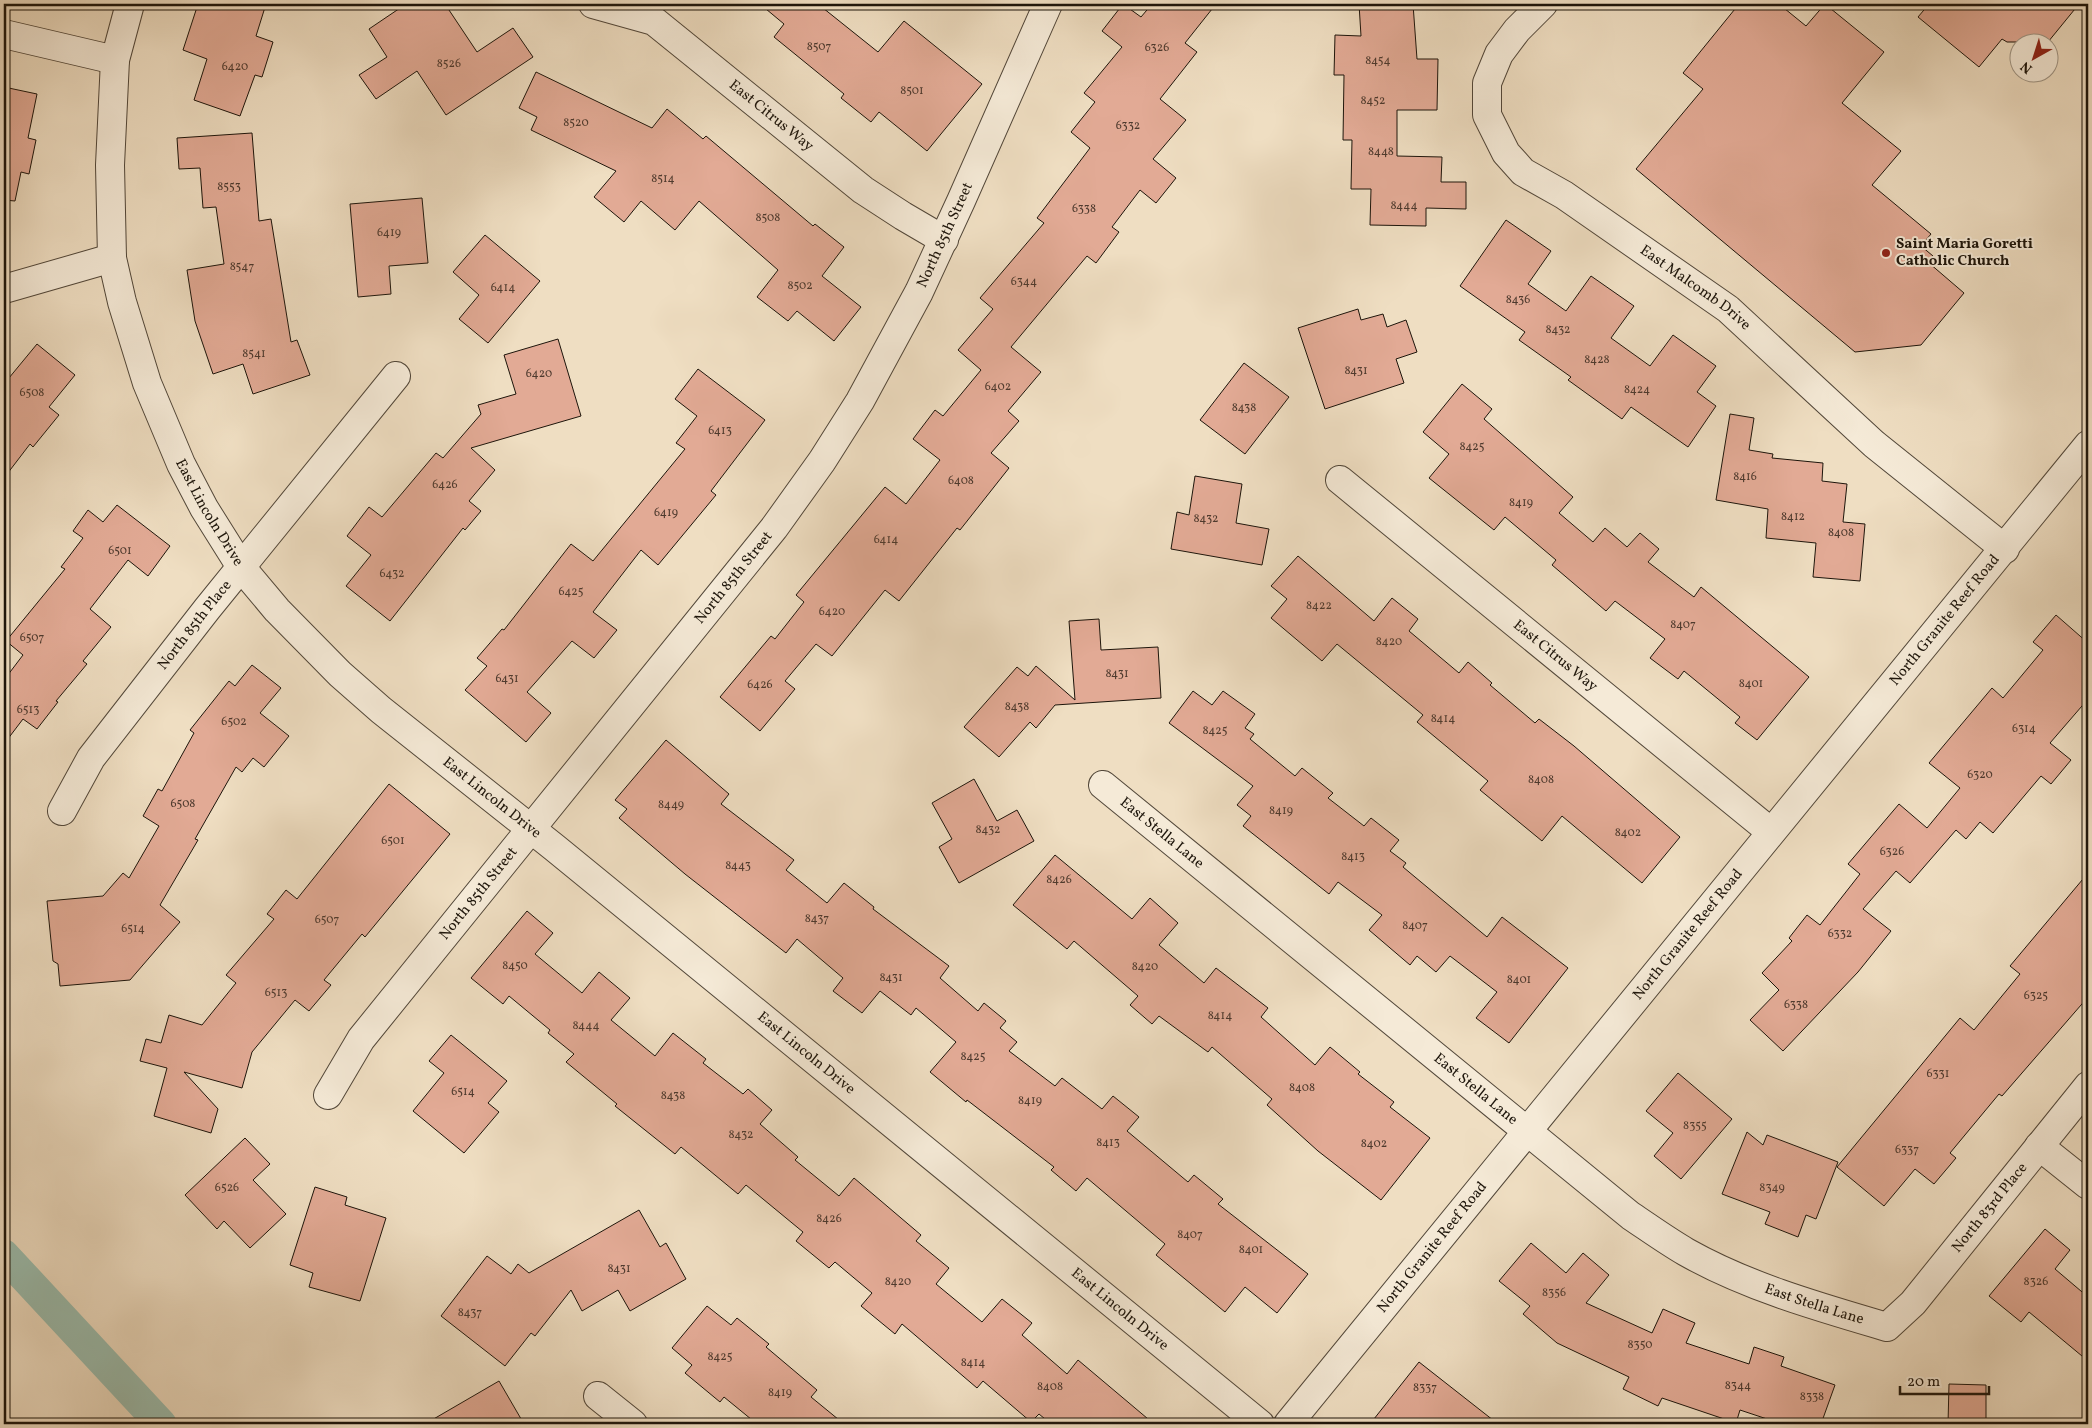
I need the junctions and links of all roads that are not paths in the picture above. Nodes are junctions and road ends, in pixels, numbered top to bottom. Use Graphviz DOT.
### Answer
graph roads {
  1 [pos="130,4"];
  2 [pos="594,4"];
  3 [pos="1048,4"];
  4 [pos="1543,4"];
  5 [pos="4,34"];
  6 [pos="115,60"];
  7 [pos="944,240"];
  8 [pos="112,258"];
  9 [pos="4,289"];
  10 [pos="396,376"];
  11 [pos="2088,445"];
  12 [pos="1340,480"];
  13 [pos="2005,549"];
  14 [pos="241,567"];
  15 [pos="1103,785"];
  16 [pos="62,811"];
  17 [pos="532,829"];
  18 [pos="1771,832"];
  19 [pos="2088,1086"];
  20 [pos="328,1095"];
  21 [pos="1527,1132"];
  22 [pos="2039,1146"];
  23 [pos="2088,1185"];
  24 [pos="1887,1327"];
  25 [pos="598,1396"];
  26 [pos="633,1424"];
  27 [pos="1260,1424"];
  28 [pos="1288,1424"];
  1 -- 6 [label="street, East Lincoln Drive"];
  2 -- 7 [label="street, East Citrus Way"];
  3 -- 7 [label="street, North 85th Street"];
  4 -- 13 [label="street, East Malcomb Drive"];
  5 -- 6 [label="street"];
  6 -- 8 [label="street, East Lincoln Drive"];
  7 -- 17 [label="street, North 85th Street"];
  8 -- 9 [label="street"];
  8 -- 14 [label="street, East Lincoln Drive"];
  10 -- 14 [label="street, North 85th Place"];
  11 -- 13 [label="street, North Granite Reef Road"];
  12 -- 18 [label="street, East Citrus Way"];
  13 -- 18 [label="street, North Granite Reef Road"];
  14 -- 16 [label="street, North 85th Place"];
  14 -- 17 [label="street, East Lincoln Drive"];
  15 -- 21 [label="street, East Stella Lane"];
  17 -- 20 [label="street, North 85th Street"];
  17 -- 27 [label="street, East Lincoln Drive"];
  18 -- 21 [label="street, North Granite Reef Road"];
  19 -- 22 [label="street, North 83rd Place"];
  21 -- 24 [label="street, East Stella Lane"];
  21 -- 28 [label="street, North Granite Reef Road"];
  22 -- 23 [label="street"];
  22 -- 24 [label="street, North 83rd Place"];
  25 -- 26 [label="street"];
}
